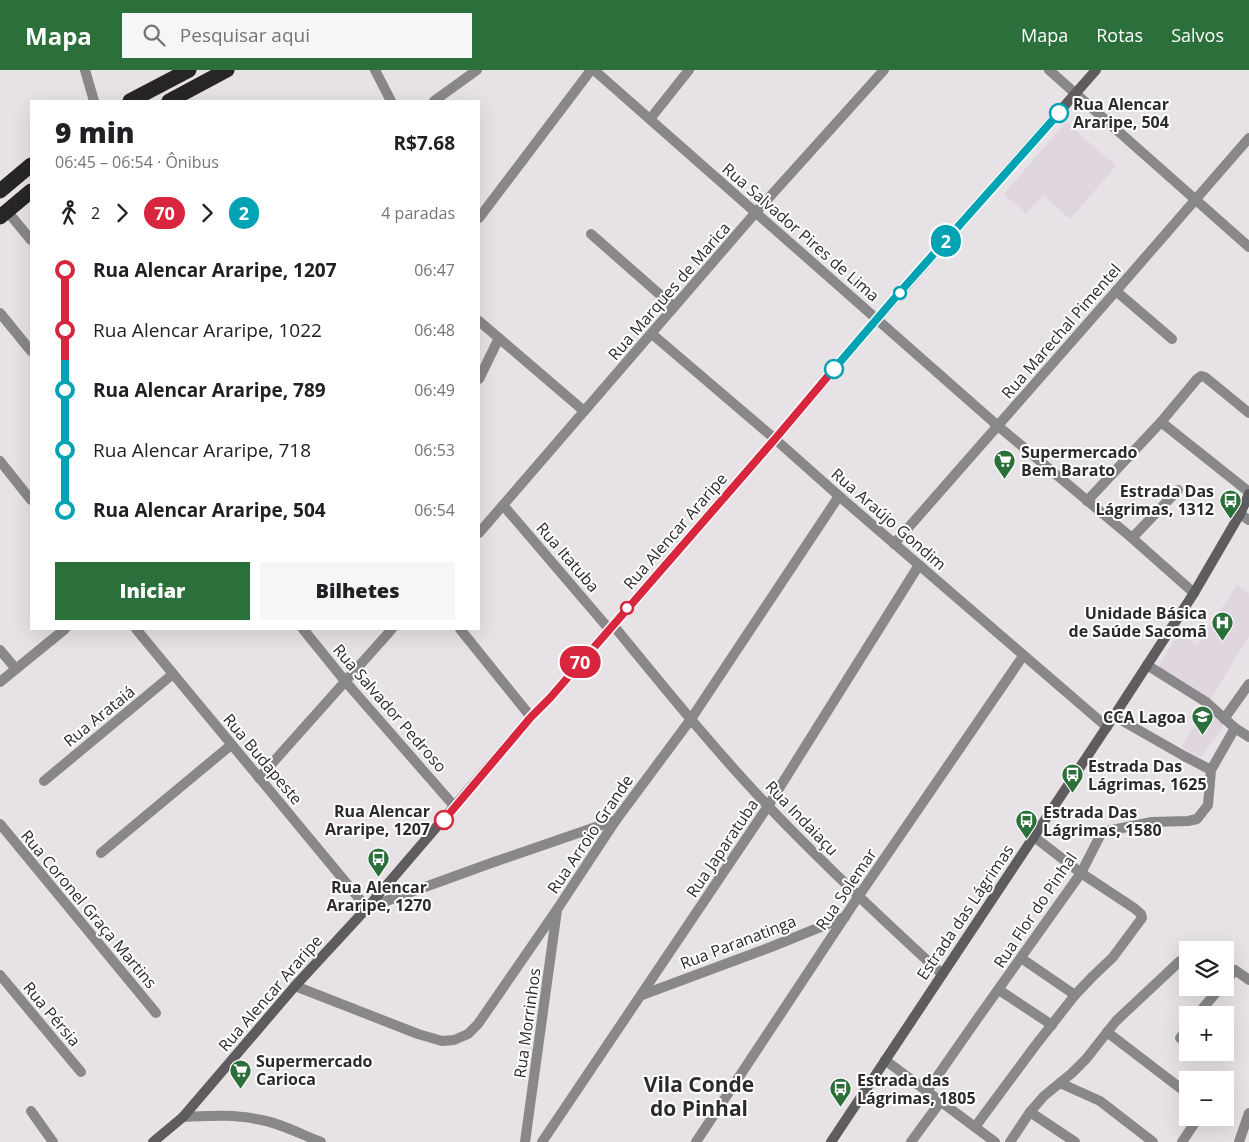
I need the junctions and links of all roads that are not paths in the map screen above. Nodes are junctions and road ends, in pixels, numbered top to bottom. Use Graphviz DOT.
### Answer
graph roads {
  1 [pos="85,70"];
  2 [pos="189,70"];
  3 [pos="227,70"];
  4 [pos="375,70"];
  5 [pos="478,70"];
  6 [pos="592,70"];
  7 [pos="689,70"];
  8 [pos="884,70"];
  9 [pos="1049,70"];
  10 [pos="1096,70"];
  11 [pos="1076,93"];
  12 [pos="94,100"];
  13 [pos="132,100"];
  14 [pos="171,100"];
  15 [pos="390,100"];
  16 [pos="435,100"];
  17 [pos="650,119"];
  18 [pos="1247,143"];
  19 [pos="30,166"];
  20 [pos="0,192"];
  21 [pos="30,192"];
  22 [pos="1195,199"];
  23 [pos="756,212"];
  24 [pos="4,214"];
  25 [pos="480,217"];
  26 [pos="591,234"];
  27 [pos="30,239"];
  28 [pos="1249,247"];
  29 [pos="1116,291"];
  30 [pos="674,307"];
  31 [pos="0,313"];
  32 [pos="877,319"];
  33 [pos="480,322"];
  34 [pos="652,334"];
  35 [pos="499,338"];
  36 [pos="1172,339"];
  37 [pos="30,350"];
  38 [pos="480,377"];
  39 [pos="584,411"];
  40 [pos="1249,413"];
  41 [pos="1161,422"];
  42 [pos="998,426"];
  43 [pos="775,439"];
  44 [pos="0,461"];
  45 [pos="1178,490"];
  46 [pos="1249,493"];
  47 [pos="838,496"];
  48 [pos="30,499"];
  49 [pos="1087,501"];
  50 [pos="503,505"];
  51 [pos="1245,517"];
  52 [pos="480,531"];
  53 [pos="1132,538"];
  54 [pos="894,544"];
  55 [pos="919,565"];
  56 [pos="1194,593"];
  57 [pos="611,627"];
  58 [pos="64,630"];
  59 [pos="137,630"];
  60 [pos="304,630"];
  61 [pos="391,630"];
  62 [pos="461,630"];
  63 [pos="0,650"];
  64 [pos="1024,656"];
  65 [pos="1146,665"];
  66 [pos="16,670"];
  67 [pos="173,674"];
  68 [pos="345,681"];
  69 [pos="0,682"];
  70 [pos="1249,684"];
  71 [pos="1114,716"];
  72 [pos="531,717"];
  73 [pos="691,718"];
  74 [pos="1224,718"];
  75 [pos="1107,727"];
  76 [pos="1235,728"];
  77 [pos="1249,737"];
  78 [pos="231,745"];
  79 [pos="1211,770"];
  80 [pos="259,778"];
  81 [pos="44,781"];
  82 [pos="768,806"];
  83 [pos="455,807"];
  84 [pos="616,820"];
  85 [pos="0,824"];
  86 [pos="1034,836"];
  87 [pos="101,853"];
  88 [pos="1081,873"];
  89 [pos="858,897"];
  90 [pos="367,908"];
  91 [pos="558,908"];
  92 [pos="845,917"];
  93 [pos="1021,958"];
  94 [pos="1179,962"];
  95 [pos="1234,971"];
  96 [pos="942,974"];
  97 [pos="0,975"];
  98 [pos="1249,980"];
  99 [pos="295,986"];
  100 [pos="999,990"];
  101 [pos="642,995"];
  102 [pos="1075,995"];
  103 [pos="1213,996"];
  104 [pos="1204,1006"];
  105 [pos="156,1012"];
  106 [pos="1052,1025"];
  107 [pos="1107,1032"];
  108 [pos="885,1060"];
  109 [pos="81,1072"];
  110 [pos="1060,1083"];
  111 [pos="1179,1087"];
  112 [pos="927,1091"];
  113 [pos="941,1101"];
  114 [pos="32,1110"];
  115 [pos="1030,1112"];
  116 [pos="1249,1113"];
  117 [pos="183,1116"];
  118 [pos="1193,1126"];
  119 [pos="979,1130"];
  120 [pos="53,1142"];
  121 [pos="153,1142"];
  122 [pos="321,1142"];
  123 [pos="525,1142"];
  124 [pos="542,1142"];
  125 [pos="696,1142"];
  126 [pos="831,1142"];
  127 [pos="911,1142"];
  128 [pos="976,1142"];
  129 [pos="995,1142"];
  130 [pos="1010,1142"];
  131 [pos="1075,1142"];
  132 [pos="1153,1142"];
  133 [pos="1182,1142"];
  134 [pos="1239,1142"];
  1 -- 12 [label="street"];
  2 -- 13 [label="highway"];
  3 -- 14 [label="highway"];
  4 -- 15 [label="street"];
  5 -- 16 [label="street"];
  6 -- 17 [label="street, Rua Salvador Pires de Lima"];
  6 -- 25 [label="street"];
  7 -- 17 [label="street"];
  8 -- 23 [label="street, Rua Marques de Marica"];
  9 -- 11 [label="street"];
  10 -- 11 [label="street, Rua Alencar Araripe"];
  11 -- 22 [label="street"];
  11 -- 32 [label="street, Rua Alencar Araripe"];
  17 -- 23 [label="street, Rua Salvador Pires de Lima"];
  18 -- 22 [label="street, Rua Marechal Pimentel"];
  19 -- 20 [label="highway"];
  21 -- 24 [label="highway"];
  22 -- 28 [label="street"];
  22 -- 29 [label="street, Rua Marechal Pimentel"];
  23 -- 30 [label="street, Rua Marques de Marica"];
  23 -- 32 [label="street, Rua Salvador Pires de Lima"];
  24 -- 27 [label="street"];
  26 -- 30 [label="street"];
  29 -- 36 [label="street"];
  29 -- 42 [label="street, Rua Marechal Pimentel"];
  30 -- 34 [label="street, Rua Marques de Marica"];
  31 -- 37 [label="street"];
  32 -- 42 [label="street, Rua Salvador Pires de Lima"];
  32 -- 43 [label="street, Rua Alencar Araripe"];
  33 -- 35 [label="street"];
  34 -- 39 [label="street, Rua Marques de Marica"];
  34 -- 43 [label="street, Rua Araújo Gondim"];
  35 -- 38 [label="street"];
  35 -- 39 [label="street"];
  39 -- 50 [label="street, Rua Marques de Marica"];
  40 -- 41 [label="street"];
  41 -- 46 [label="street"];
  41 -- 49 [label="street"];
  42 -- 49 [label="street, Rua Salvador Pires de Lima"];
  42 -- 54 [label="street, Rua Marechal Pimentel"];
  43 -- 47 [label="street, Rua Araújo Gondim"];
  43 -- 57 [label="street, Rua Alencar Araripe"];
  44 -- 48 [label="street"];
  45 -- 53 [label="street"];
  46 -- 51 [label="street, Estrada das Lágrimas"];
  47 -- 54 [label="street, Rua Araújo Gondim"];
  47 -- 73 [label="street, Rua Arroio Grande"];
  49 -- 53 [label="street, Rua Salvador Pires de Lima"];
  50 -- 52 [label="street, Rua Marques de Marica"];
  50 -- 57 [label="street, Rua Itatuba"];
  51 -- 56 [label="street, Estrada das Lágrimas"];
  53 -- 56 [label="street, Rua Salvador Pires de Lima"];
  54 -- 55 [label="street, Rua Araújo Gondim"];
  55 -- 64 [label="street, Rua Araújo Gondim"];
  55 -- 82 [label="street, Rua Japaratuba"];
  56 -- 65 [label="street, Estrada das Lágrimas"];
  57 -- 72 [label="street, Rua Alencar Araripe"];
  57 -- 73 [label="street, Rua Itatuba"];
  58 -- 66 [label="street"];
  59 -- 67 [label="street, Rua Budapeste"];
  60 -- 68 [label="street, Rua Salvador Pedroso"];
  61 -- 68 [label="street"];
  62 -- 72 [label="street"];
  63 -- 66 [label="street"];
  64 -- 75 [label="street, Rua Araújo Gondim"];
  64 -- 89 [label="street, Rua Solemar"];
  65 -- 71 [label="street, Estrada das Lágrimas"];
  65 -- 74 [label="street"];
  66 -- 69 [label="street"];
  67 -- 78 [label="street, Rua Budapeste"];
  67 -- 81 [label="street, Rua Arataiá"];
  68 -- 80 [label="street"];
  68 -- 83 [label="street, Rua Salvador Pedroso"];
  70 -- 74 [label="street"];
  71 -- 75 [label="street, Estrada das Lágrimas"];
  71 -- 79 [label="street"];
  72 -- 83 [label="street, Rua Alencar Araripe"];
  73 -- 82 [label="street, Rua Indaiaçu"];
  73 -- 84 [label="street, Rua Arroio Grande"];
  74 -- 76 [label="street"];
  75 -- 86 [label="street, Estrada das Lágrimas"];
  76 -- 77 [label="street"];
  76 -- 79 [label="street, Rua Flor do Pinhal"];
  78 -- 80 [label="street, Rua Budapeste"];
  78 -- 87 [label="street"];
  79 -- 88 [label="street, Rua Flor do Pinhal"];
  80 -- 90 [label="street, Rua Budapeste"];
  82 -- 89 [label="street, Rua Indaiaçu"];
  82 -- 101 [label="street, Rua Japaratuba"];
  83 -- 90 [label="street, Rua Alencar Araripe"];
  84 -- 90 [label="street"];
  84 -- 91 [label="street, Rua Arroio Grande"];
  85 -- 105 [label="street, Rua Coronel Graça Martins"];
  86 -- 88 [label="street"];
  86 -- 96 [label="street, Estrada das Lágrimas"];
  88 -- 93 [label="street, Rua Flor do Pinhal"];
  88 -- 102 [label="street"];
  89 -- 92 [label="street, Rua Solemar"];
  89 -- 96 [label="street, Rua Indaiaçu"];
  90 -- 99 [label="street, Rua Alencar Araripe"];
  91 -- 99 [label="street, Rua Arroio Grande"];
  91 -- 123 [label="street, Rua Morrinhos"];
  92 -- 101 [label="street, Rua Paranatinga"];
  92 -- 125 [label="street, Rua Solemar"];
  93 -- 100 [label="street, Rua Flor do Pinhal"];
  93 -- 102 [label="street"];
  94 -- 107 [label="street"];
  95 -- 98 [label="street"];
  96 -- 108 [label="street, Estrada das Lágrimas"];
  97 -- 109 [label="street, Rua Pérsia"];
  99 -- 117 [label="street, Rua Alencar Araripe"];
  100 -- 106 [label="street"];
  100 -- 112 [label="street, Rua Flor do Pinhal"];
  101 -- 124 [label="street, Rua Japaratuba"];
  102 -- 106 [label="street"];
  103 -- 104 [label="street"];
  106 -- 119 [label="street"];
  107 -- 110 [label="street"];
  107 -- 111 [label="street"];
  108 -- 112 [label="street"];
  108 -- 126 [label="street, Estrada das Lágrimas"];
  110 -- 115 [label="street"];
  110 -- 132 [label="street"];
  112 -- 113 [label="street"];
  113 -- 119 [label="street"];
  113 -- 127 [label="street"];
  114 -- 120 [label="street"];
  115 -- 130 [label="street"];
  115 -- 131 [label="street"];
  116 -- 134 [label="street"];
  117 -- 121 [label="street, Rua Alencar Araripe"];
  117 -- 122 [label="street"];
  118 -- 133 [label="street"];
  119 -- 128 [label="street"];
  119 -- 129 [label="street"];
}
